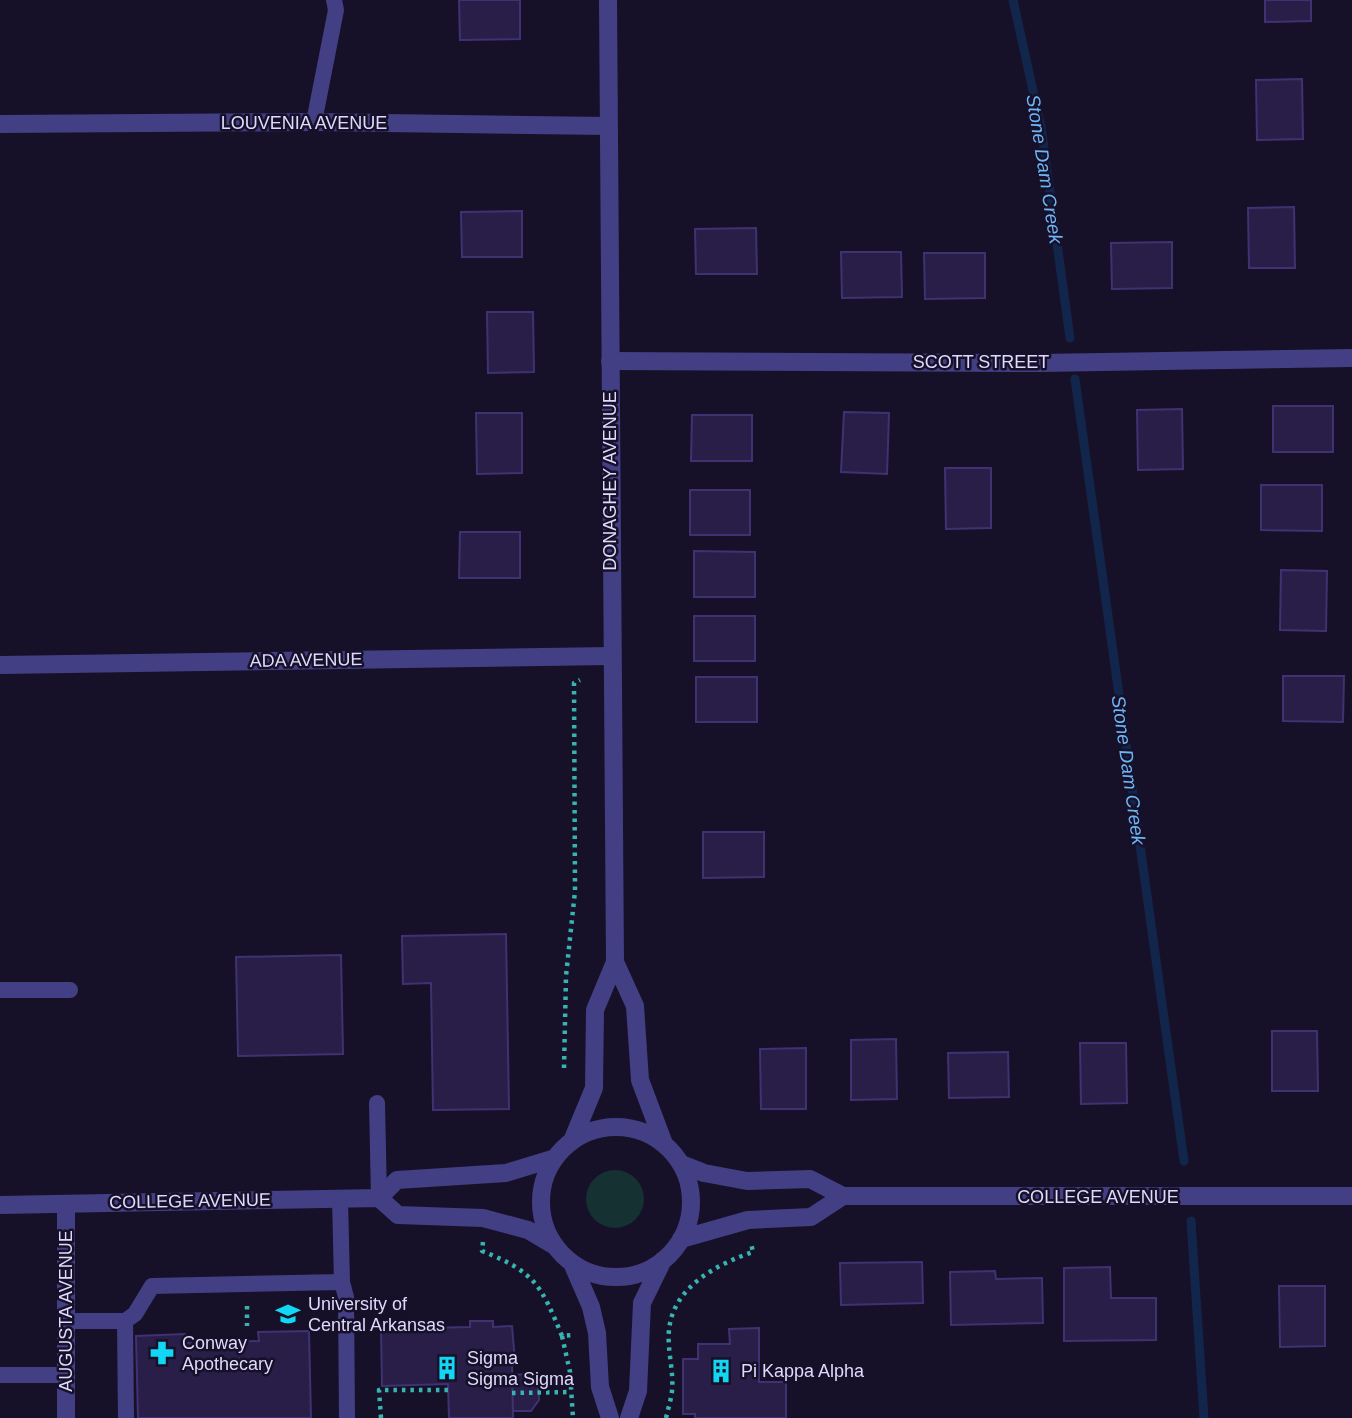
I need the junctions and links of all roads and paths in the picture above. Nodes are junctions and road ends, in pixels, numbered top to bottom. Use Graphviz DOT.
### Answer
graph roads {
  1 [pos="334,0"];
  2 [pos="608,0"];
  3 [pos="314,122"];
  4 [pos="0,124"];
  5 [pos="608,127"];
  6 [pos="1352,358"];
  7 [pos="610,360"];
  8 [pos="611,656"];
  9 [pos="0,665"];
  10 [pos="574,683"];
  11 [pos="615,962"];
  12 [pos="0,990"];
  13 [pos="70,990"];
  14 [pos="564,1068"];
  15 [pos="377,1103"];
  16 [pos="572,1141"];
  17 [pos="664,1144"];
  18 [pos="555,1158"];
  19 [pos="681,1164"];
  20 [pos="844,1196"];
  21 [pos="1352,1196"];
  22 [pos="379,1198"];
  23 [pos="340,1199"];
  24 [pos="66,1203"];
  25 [pos="0,1205"];
  26 [pos="484,1237"];
  27 [pos="681,1239"];
  28 [pos="751,1239"];
  29 [pos="555,1246"];
  30 [pos="664,1259"];
  31 [pos="572,1263"];
  32 [pos="342,1282"];
  33 [pos="247,1300"];
  34 [pos="66,1321"];
  35 [pos="125,1321"];
  36 [pos="247,1326"];
  37 [pos="576,1334"];
  38 [pos="562,1336"];
  39 [pos="0,1375"];
  40 [pos="66,1376"];
  41 [pos="448,1390"];
  42 [pos="571,1392"];
  43 [pos="512,1393"];
  44 [pos="66,1418"];
  45 [pos="126,1418"];
  46 [pos="347,1418"];
  47 [pos="381,1418"];
  48 [pos="573,1418"];
  49 [pos="610,1418"];
  50 [pos="629,1418"];
  51 [pos="666,1418"];
  1 -- 3 [label="lane"];
  2 -- 5 [label="street, DONAGHEY AVENUE"];
  3 -- 4 [label="street, LOUVENIA AVENUE"];
  3 -- 5 [label="street, LOUVENIA AVENUE"];
  5 -- 7 [label="street, DONAGHEY AVENUE"];
  6 -- 7 [label="street, SCOTT STREET"];
  7 -- 8 [label="street, DONAGHEY AVENUE"];
  8 -- 9 [label="street, ADA AVENUE"];
  8 -- 11 [label="street, DONAGHEY AVENUE"];
  10 -- 14 [label="path"];
  11 -- 16 [label="street, DONAGHEY AVENUE"];
  11 -- 17 [label="street, DONAGHEY AVENUE"];
  12 -- 13 [label="lane"];
  15 -- 22 [label="lane"];
  16 -- 17 [label="street"];
  16 -- 18 [label="street"];
  17 -- 19 [label="street"];
  18 -- 22 [label="street"];
  18 -- 29 [label="street"];
  19 -- 20 [label="street, COLLEGE AVENUE"];
  19 -- 27 [label="street"];
  20 -- 21 [label="street, COLLEGE AVENUE"];
  20 -- 27 [label="street"];
  22 -- 23 [label="street, COLLEGE AVENUE"];
  22 -- 29 [label="street"];
  23 -- 24 [label="street, COLLEGE AVENUE"];
  23 -- 32 [label="lane"];
  24 -- 25 [label="street, COLLEGE AVENUE"];
  24 -- 34 [label="street, AUGUSTA AVENUE"];
  26 -- 38 [label="path"];
  27 -- 30 [label="street"];
  28 -- 51 [label="path"];
  29 -- 31 [label="street"];
  30 -- 31 [label="street"];
  30 -- 50 [label="street"];
  31 -- 49 [label="street"];
  32 -- 35 [label="lane"];
  32 -- 46 [label="lane"];
  33 -- 36 [label="path"];
  34 -- 35 [label="lane"];
  34 -- 40 [label="street, AUGUSTA AVENUE"];
  35 -- 45 [label="lane"];
  37 -- 38 [label="path"];
  38 -- 42 [label="path"];
  39 -- 40 [label="lane"];
  40 -- 44 [label="street, AUGUSTA AVENUE"];
  41 -- 47 [label="path"];
  42 -- 43 [label="path"];
  42 -- 48 [label="path"];
}
